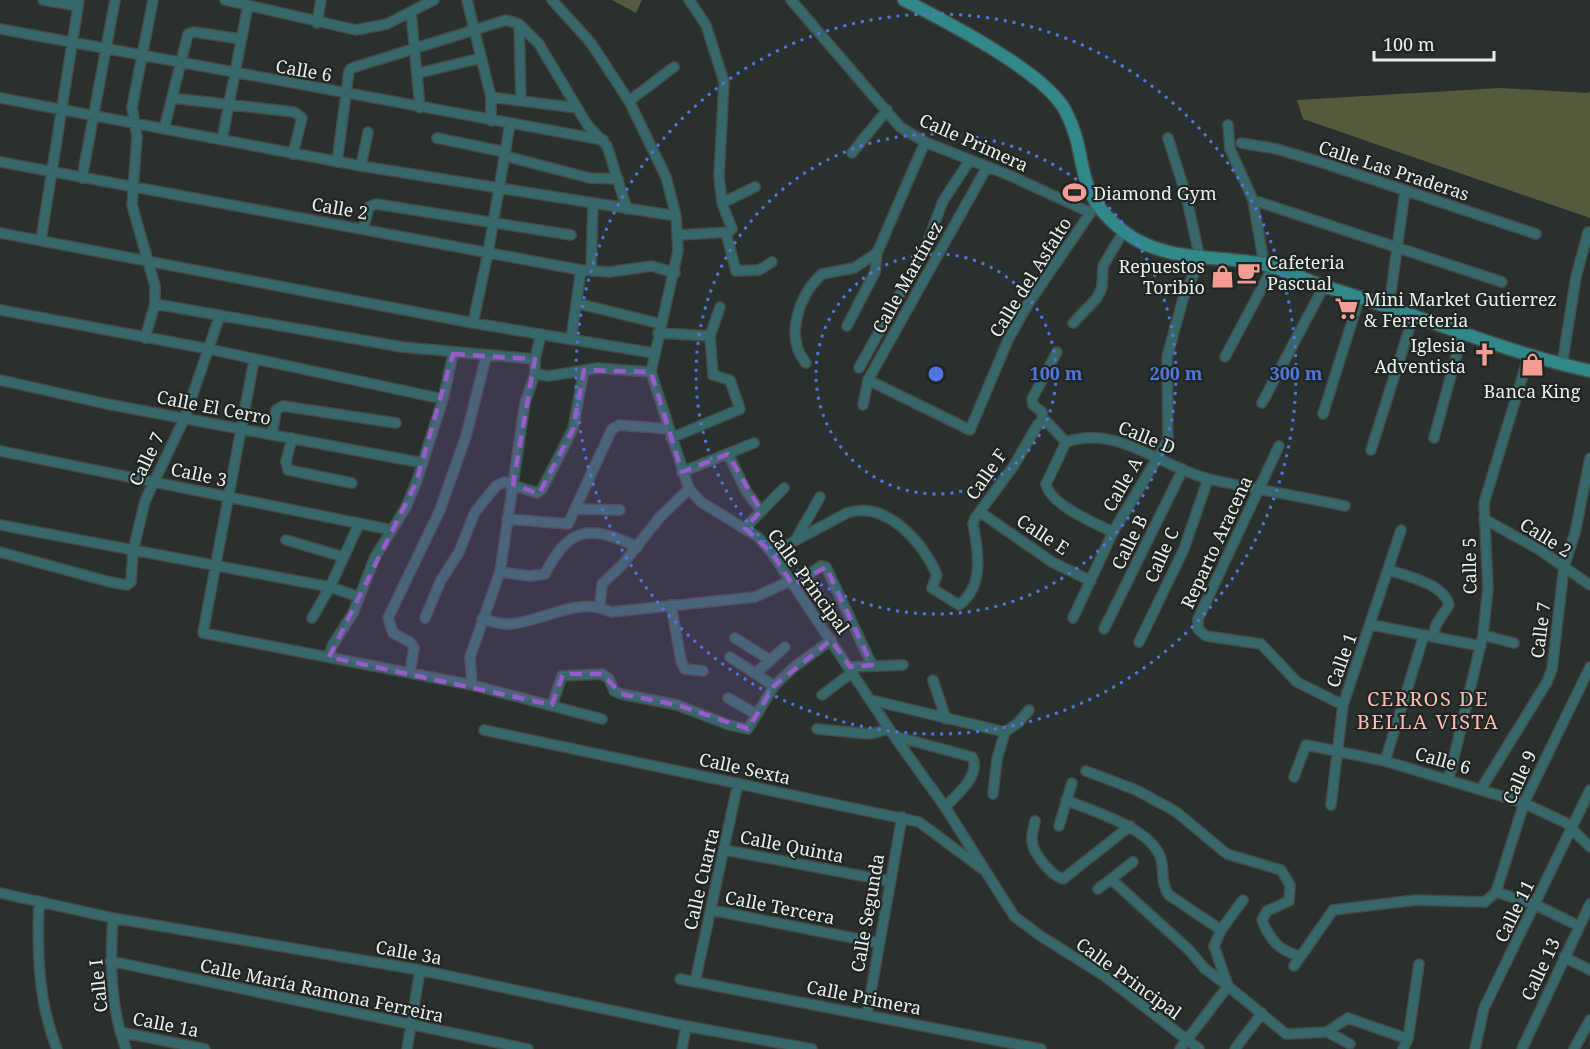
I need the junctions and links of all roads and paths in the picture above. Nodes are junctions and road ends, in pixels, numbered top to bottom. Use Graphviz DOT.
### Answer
graph roads {
  1 [pos="44,0"];
  2 [pos="115,0"];
  3 [pos="153,0"];
  4 [pos="225,0"];
  5 [pos="321,0"];
  6 [pos="467,0"];
  7 [pos="552,0"];
  8 [pos="689,0"];
  9 [pos="791,0"];
  10 [pos="904,0"];
  11 [pos="427,2"];
  12 [pos="79,3"];
  13 [pos="562,4"];
  14 [pos="248,5"];
  15 [pos="411,12"];
  16 [pos="317,23"];
  17 [pos="519,24"];
  18 [pos="473,29"];
  19 [pos="0,30"];
  20 [pos="241,39"];
  21 [pos="72,44"];
  22 [pos="415,48"];
  23 [pos="106,51"];
  24 [pos="141,57"];
  25 [pos="481,58"];
  26 [pos="180,64"];
  27 [pos="674,67"];
  28 [pos="419,73"];
  29 [pos="235,74"];
  30 [pos="346,94"];
  31 [pos="491,97"];
  32 [pos="0,98"];
  33 [pos="172,98"];
  34 [pos="521,101"];
  35 [pos="629,101"];
  36 [pos="229,105"];
  37 [pos="420,108"];
  38 [pos="577,108"];
  39 [pos="61,110"];
  40 [pos="887,110"];
  41 [pos="94,115"];
  42 [pos="491,120"];
  43 [pos="133,123"];
  44 [pos="510,124"];
  45 [pos="1228,125"];
  46 [pos="164,129"];
  47 [pos="368,132"];
  48 [pos="437,138"];
  49 [pos="1168,138"];
  50 [pos="222,140"];
  51 [pos="603,140"];
  52 [pos="925,142"];
  53 [pos="1241,143"];
  54 [pos="852,153"];
  55 [pos="293,154"];
  56 [pos="505,156"];
  57 [pos="970,160"];
  58 [pos="0,162"];
  59 [pos="337,162"];
  60 [pos="361,166"];
  61 [pos="987,167"];
  62 [pos="50,172"];
  63 [pos="82,178"];
  64 [pos="618,179"];
  65 [pos="755,187"];
  66 [pos="134,188"];
  67 [pos="498,189"];
  68 [pos="1406,191"];
  69 [pos="1253,200"];
  70 [pos="722,203"];
  71 [pos="593,205"];
  72 [pos="627,209"];
  73 [pos="1094,209"];
  74 [pos="676,216"];
  75 [pos="492,221"];
  76 [pos="363,229"];
  77 [pos="1124,231"];
  78 [pos="1588,232"];
  79 [pos="0,233"];
  80 [pos="726,233"];
  81 [pos="571,234"];
  82 [pos="1536,234"];
  83 [pos="678,235"];
  84 [pos="41,240"];
  85 [pos="1398,249"];
  86 [pos="488,253"];
  87 [pos="877,253"];
  88 [pos="1200,259"];
  89 [pos="150,261"];
  90 [pos="772,262"];
  91 [pos="1268,266"];
  92 [pos="581,270"];
  93 [pos="591,271"];
  94 [pos="675,273"];
  95 [pos="1502,282"];
  96 [pos="1324,286"];
  97 [pos="1360,296"];
  98 [pos="576,303"];
  99 [pos="154,304"];
  100 [pos="1389,306"];
  101 [pos="720,307"];
  102 [pos="0,310"];
  103 [pos="1414,314"];
  104 [pos="220,315"];
  105 [pos="472,323"];
  106 [pos="1073,323"];
  107 [pos="847,326"];
  108 [pos="659,328"];
  109 [pos="1463,332"];
  110 [pos="541,334"];
  111 [pos="710,336"];
  112 [pos="145,338"];
  113 [pos="571,339"];
  114 [pos="209,349"];
  115 [pos="1057,352"];
  116 [pos="653,353"];
  117 [pos="453,354"];
  118 [pos="1529,355"];
  119 [pos="486,357"];
  120 [pos="1225,357"];
  121 [pos="535,359"];
  122 [pos="254,360"];
  123 [pos="806,363"];
  124 [pos="1562,365"];
  125 [pos="859,368"];
  126 [pos="584,370"];
  127 [pos="1590,371"];
  128 [pos="651,372"];
  129 [pos="535,374"];
  130 [pos="0,380"];
  131 [pos="868,380"];
  132 [pos="443,399"];
  133 [pos="1262,403"];
  134 [pos="863,405"];
  135 [pos="1323,414"];
  136 [pos="185,417"];
  137 [pos="1042,422"];
  138 [pos="396,423"];
  139 [pos="240,429"];
  140 [pos="669,434"];
  141 [pos="272,435"];
  142 [pos="291,438"];
  143 [pos="1434,438"];
  144 [pos="1066,442"];
  145 [pos="754,443"];
  146 [pos="1279,446"];
  147 [pos="1371,450"];
  148 [pos="0,451"];
  149 [pos="728,454"];
  150 [pos="1590,458"];
  151 [pos="1156,459"];
  152 [pos="423,463"];
  153 [pos="1183,469"];
  154 [pos="682,472"];
  155 [pos="1208,478"];
  156 [pos="152,481"];
  157 [pos="352,483"];
  158 [pos="513,484"];
  159 [pos="1259,487"];
  160 [pos="784,488"];
  161 [pos="689,489"];
  162 [pos="228,497"];
  163 [pos="820,497"];
  164 [pos="1345,506"];
  165 [pos="575,509"];
  166 [pos="620,510"];
  167 [pos="761,511"];
  168 [pos="980,512"];
  169 [pos="507,519"];
  170 [pos="1484,519"];
  171 [pos="359,524"];
  172 [pos="568,524"];
  173 [pos="0,525"];
  174 [pos="745,528"];
  175 [pos="392,530"];
  176 [pos="1401,531"];
  177 [pos="1113,532"];
  178 [pos="577,534"];
  179 [pos="796,539"];
  180 [pos="286,540"];
  181 [pos="637,547"];
  182 [pos="133,551"];
  183 [pos="0,552"];
  184 [pos="772,553"];
  185 [pos="344,556"];
  186 [pos="214,565"];
  187 [pos="1564,567"];
  188 [pos="1389,570"];
  189 [pos="500,572"];
  190 [pos="1091,581"];
  191 [pos="792,583"];
  192 [pos="1590,585"];
  193 [pos="330,587"];
  194 [pos="359,597"];
  195 [pos="671,605"];
  196 [pos="600,606"];
  197 [pos="312,618"];
  198 [pos="424,618"];
  199 [pos="1073,618"];
  200 [pos="482,619"];
  201 [pos="1372,625"];
  202 [pos="1104,629"];
  203 [pos="1482,635"];
  204 [pos="1429,636"];
  205 [pos="735,638"];
  206 [pos="831,640"];
  207 [pos="1138,642"];
  208 [pos="1514,643"];
  209 [pos="1481,646"];
  210 [pos="785,647"];
  211 [pos="329,657"];
  212 [pos="730,657"];
  213 [pos="770,660"];
  214 [pos="872,665"];
  215 [pos="903,665"];
  216 [pos="1590,667"];
  217 [pos="852,669"];
  218 [pos="703,671"];
  219 [pos="410,672"];
  220 [pos="756,673"];
  221 [pos="933,680"];
  222 [pos="472,685"];
  223 [pos="774,686"];
  224 [pos="822,695"];
  225 [pos="728,698"];
  226 [pos="871,700"];
  227 [pos="552,705"];
  228 [pos="1343,705"];
  229 [pos="1029,710"];
  230 [pos="756,714"];
  231 [pos="946,718"];
  232 [pos="602,719"];
  233 [pos="817,729"];
  234 [pos="484,730"];
  235 [pos="1005,732"];
  236 [pos="892,733"];
  237 [pos="1336,750"];
  238 [pos="1384,761"];
  239 [pos="1086,771"];
  240 [pos="1294,777"];
  241 [pos="1449,778"];
  242 [pos="738,783"];
  243 [pos="1072,783"];
  244 [pos="1480,789"];
  245 [pos="1590,790"];
  246 [pos="993,794"];
  247 [pos="1066,800"];
  248 [pos="1524,803"];
  249 [pos="1331,805"];
  250 [pos="945,807"];
  251 [pos="902,818"];
  252 [pos="1035,821"];
  253 [pos="1059,826"];
  254 [pos="1130,826"];
  255 [pos="1572,830"];
  256 [pos="1590,847"];
  257 [pos="725,850"];
  258 [pos="1133,862"];
  259 [pos="985,871"];
  260 [pos="1111,879"];
  261 [pos="889,881"];
  262 [pos="1098,889"];
  263 [pos="1496,892"];
  264 [pos="0,893"];
  265 [pos="1243,900"];
  266 [pos="39,901"];
  267 [pos="1590,904"];
  268 [pos="1536,905"];
  269 [pos="711,910"];
  270 [pos="113,918"];
  271 [pos="1579,926"];
  272 [pos="1221,930"];
  273 [pos="879,943"];
  274 [pos="1300,956"];
  275 [pos="1564,957"];
  276 [pos="110,962"];
  277 [pos="1419,964"];
  278 [pos="1294,966"];
  279 [pos="420,970"];
  280 [pos="1590,970"];
  281 [pos="680,979"];
  282 [pos="695,982"];
  283 [pos="1228,986"];
  284 [pos="1262,1013"];
  285 [pos="867,1014"];
  286 [pos="1590,1020"];
  287 [pos="411,1026"];
  288 [pos="686,1026"];
  289 [pos="120,1032"];
  290 [pos="1327,1032"];
  291 [pos="1408,1039"];
  292 [pos="1185,1040"];
  293 [pos="1350,1044"];
  294 [pos="512,1048"];
  295 [pos="1477,1048"];
  296 [pos="57,1049"];
  297 [pos="126,1049"];
  298 [pos="206,1049"];
  299 [pos="407,1049"];
  300 [pos="528,1049"];
  301 [pos="682,1049"];
  302 [pos="812,1049"];
  303 [pos="1041,1049"];
  304 [pos="1180,1049"];
  305 [pos="1198,1049"];
  306 [pos="1234,1049"];
  307 [pos="1403,1049"];
  308 [pos="1522,1049"];
  309 [pos="1574,1049"];
  1 -- 12 [label="street"];
  2 -- 23 [label="street"];
  3 -- 24 [label="street"];
  4 -- 14 [label="street"];
  5 -- 16 [label="street"];
  6 -- 18 [label="street"];
  7 -- 13 [label="street, Calle Principal"];
  8 -- 70 [label="street"];
  9 -- 40 [label="street, Calle Primera"];
  10 -- 73 [label="main road"];
  11 -- 15 [label="street"];
  12 -- 21 [label="street"];
  13 -- 35 [label="street, Calle Principal"];
  14 -- 16 [label="street"];
  14 -- 20 [label="street"];
  15 -- 16 [label="street"];
  15 -- 22 [label="street"];
  17 -- 18 [label="street"];
  17 -- 34 [label="street"];
  17 -- 38 [label="street"];
  18 -- 22 [label="street"];
  18 -- 25 [label="street"];
  19 -- 21 [label="street, Calle 6"];
  20 -- 26 [label="street"];
  20 -- 29 [label="street"];
  21 -- 23 [label="street, Calle 6"];
  21 -- 39 [label="street"];
  22 -- 28 [label="street"];
  22 -- 30 [label="street"];
  23 -- 24 [label="street, Calle 6"];
  23 -- 41 [label="street"];
  24 -- 26 [label="street, Calle 6"];
  24 -- 43 [label="street"];
  25 -- 28 [label="street"];
  25 -- 31 [label="street"];
  26 -- 29 [label="street, Calle 6"];
  26 -- 33 [label="street"];
  27 -- 35 [label="street"];
  28 -- 37 [label="street"];
  29 -- 30 [label="street, Calle 6"];
  29 -- 36 [label="street"];
  30 -- 37 [label="street, Calle 6"];
  30 -- 59 [label="street"];
  31 -- 34 [label="street"];
  31 -- 42 [label="street"];
  32 -- 39 [label="street"];
  33 -- 36 [label="street"];
  33 -- 46 [label="street"];
  34 -- 38 [label="street"];
  35 -- 74 [label="street, Calle Principal"];
  36 -- 50 [label="street"];
  36 -- 55 [label="street"];
  37 -- 42 [label="street, Calle 6"];
  38 -- 51 [label="street"];
  39 -- 41 [label="street"];
  39 -- 62 [label="street"];
  40 -- 52 [label="street, Calle Primera"];
  40 -- 54 [label="street"];
  41 -- 43 [label="street"];
  41 -- 63 [label="street"];
  42 -- 44 [label="street, Calle 6"];
  43 -- 46 [label="street"];
  43 -- 66 [label="street"];
  44 -- 51 [label="street, Calle 6"];
  44 -- 56 [label="street"];
  45 -- 69 [label="street"];
  46 -- 50 [label="street"];
  47 -- 60 [label="street"];
  48 -- 56 [label="street"];
  49 -- 88 [label="street"];
  50 -- 55 [label="street"];
  51 -- 64 [label="street"];
  52 -- 57 [label="street, Calle Primera"];
  52 -- 87 [label="street"];
  53 -- 68 [label="street, Calle Las Praderas"];
  55 -- 59 [label="street"];
  56 -- 64 [label="street"];
  56 -- 67 [label="street"];
  57 -- 61 [label="street, Calle Primera"];
  57 -- 125 [label="street"];
  58 -- 62 [label="street, Calle 2"];
  59 -- 60 [label="street"];
  60 -- 67 [label="street"];
  61 -- 73 [label="street, Calle Primera"];
  61 -- 131 [label="street, Calle Martínez"];
  62 -- 63 [label="street, Calle 2"];
  62 -- 84 [label="street"];
  63 -- 66 [label="street, Calle 2"];
  64 -- 72 [label="street"];
  65 -- 70 [label="street"];
  66 -- 76 [label="street, Calle 2"];
  66 -- 89 [label="street"];
  67 -- 71 [label="street"];
  67 -- 75 [label="street"];
  68 -- 82 [label="street, Calle Las Praderas"];
  68 -- 85 [label="street"];
  69 -- 85 [label="street"];
  69 -- 91 [label="street"];
  70 -- 80 [label="street"];
  71 -- 72 [label="street"];
  71 -- 93 [label="street"];
  72 -- 74 [label="street"];
  73 -- 77 [label="main road"];
  73 -- 131 [label="street, Calle del Asfalto"];
  74 -- 83 [label="street, Calle Principal"];
  75 -- 76 [label="street"];
  75 -- 81 [label="street"];
  75 -- 86 [label="street"];
  76 -- 86 [label="street, Calle 2"];
  77 -- 88 [label="main road"];
  77 -- 106 [label="street"];
  78 -- 124 [label="street"];
  79 -- 84 [label="street"];
  80 -- 83 [label="street"];
  80 -- 90 [label="street"];
  83 -- 94 [label="street, Calle Principal"];
  84 -- 89 [label="street"];
  85 -- 95 [label="street"];
  85 -- 100 [label="street"];
  86 -- 92 [label="street, Calle 2"];
  86 -- 105 [label="street"];
  87 -- 107 [label="street"];
  87 -- 123 [label="street"];
  88 -- 91 [label="main road"];
  88 -- 151 [label="street, Calle A"];
  89 -- 99 [label="street"];
  89 -- 105 [label="street"];
  91 -- 96 [label="main road"];
  91 -- 120 [label="street"];
  92 -- 93 [label="street, Calle 2"];
  92 -- 98 [label="street"];
  93 -- 94 [label="street, Calle 2"];
  94 -- 108 [label="street, Calle Principal"];
  96 -- 97 [label="main road"];
  96 -- 133 [label="street"];
  97 -- 100 [label="main road"];
  97 -- 135 [label="street"];
  98 -- 108 [label="street"];
  98 -- 113 [label="street"];
  99 -- 104 [label="street"];
  99 -- 112 [label="street"];
  100 -- 103 [label="main road"];
  101 -- 111 [label="street"];
  102 -- 112 [label="street"];
  103 -- 109 [label="main road"];
  103 -- 147 [label="street"];
  104 -- 114 [label="street, Calle 7"];
  104 -- 117 [label="street"];
  105 -- 110 [label="street"];
  108 -- 111 [label="street"];
  108 -- 116 [label="street, Calle Principal"];
  109 -- 118 [label="main road"];
  109 -- 143 [label="street"];
  110 -- 113 [label="street"];
  110 -- 121 [label="street"];
  111 -- 140 [label="street"];
  112 -- 114 [label="street"];
  113 -- 116 [label="street"];
  114 -- 122 [label="street"];
  114 -- 136 [label="street, Calle 7"];
  115 -- 137 [label="street"];
  116 -- 128 [label="street, Calle Principal"];
  117 -- 119 [label="street"];
  117 -- 132 [label="street"];
  118 -- 124 [label="main road"];
  118 -- 170 [label="street, Calle 5"];
  119 -- 121 [label="street"];
  119 -- 219 [label="street"];
  121 -- 129 [label="street"];
  122 -- 132 [label="street"];
  122 -- 139 [label="street"];
  124 -- 127 [label="main road"];
  126 -- 128 [label="street"];
  126 -- 129 [label="street"];
  126 -- 158 [label="street"];
  128 -- 140 [label="street, Calle Principal"];
  129 -- 158 [label="street"];
  130 -- 136 [label="street, Calle El Cerro"];
  131 -- 134 [label="street, Calle Martínez"];
  132 -- 152 [label="street"];
  136 -- 139 [label="street, Calle El Cerro"];
  136 -- 156 [label="street, Calle 7"];
  137 -- 144 [label="street"];
  137 -- 168 [label="street, Calle F"];
  138 -- 141 [label="street"];
  139 -- 141 [label="street, Calle El Cerro"];
  139 -- 162 [label="street"];
  140 -- 154 [label="street, Calle Principal"];
  140 -- 165 [label="street"];
  141 -- 142 [label="street, Calle El Cerro"];
  142 -- 152 [label="street, Calle El Cerro"];
  142 -- 157 [label="street"];
  144 -- 151 [label="street, Calle D"];
  144 -- 177 [label="street"];
  145 -- 149 [label="street"];
  146 -- 159 [label="street, Reparto Aracena"];
  148 -- 156 [label="street, Calle 3"];
  149 -- 154 [label="street"];
  149 -- 167 [label="street"];
  150 -- 187 [label="street, Calle 7"];
  151 -- 153 [label="street, Calle D"];
  151 -- 177 [label="street, Calle A"];
  152 -- 175 [label="street"];
  153 -- 155 [label="street, Calle D"];
  153 -- 202 [label="street, Calle B"];
  154 -- 161 [label="street, Calle Principal"];
  155 -- 159 [label="street, Calle D"];
  155 -- 207 [label="street, Calle C"];
  156 -- 162 [label="street, Calle 3"];
  156 -- 182 [label="street, Calle 7"];
  158 -- 169 [label="street"];
  158 -- 198 [label="street"];
  159 -- 164 [label="street, Calle D"];
  159 -- 228 [label="street, Reparto Aracena"];
  160 -- 167 [label="street"];
  161 -- 174 [label="street, Calle Principal"];
  161 -- 181 [label="street"];
  162 -- 171 [label="street, Calle 3"];
  162 -- 186 [label="street"];
  163 -- 179 [label="street"];
  165 -- 166 [label="street"];
  165 -- 172 [label="street"];
  167 -- 174 [label="street"];
  168 -- 179 [label="street, Calle F"];
  168 -- 190 [label="street, Calle E"];
  169 -- 172 [label="street"];
  169 -- 189 [label="street"];
  170 -- 187 [label="street, Calle 2"];
  170 -- 203 [label="street, Calle 5"];
  171 -- 175 [label="street, Calle 3"];
  171 -- 185 [label="street"];
  172 -- 178 [label="street"];
  173 -- 182 [label="street"];
  174 -- 184 [label="street, Calle Principal"];
  175 -- 194 [label="street"];
  176 -- 188 [label="street, Calle 1"];
  177 -- 190 [label="street, Calle A"];
  178 -- 181 [label="street"];
  178 -- 189 [label="street"];
  179 -- 184 [label="street"];
  180 -- 185 [label="street"];
  181 -- 196 [label="street"];
  182 -- 183 [label="street, Calle 7"];
  182 -- 186 [label="street"];
  184 -- 191 [label="street, Calle Principal"];
  185 -- 193 [label="street"];
  186 -- 193 [label="street"];
  186 -- 211 [label="street"];
  187 -- 192 [label="street, Calle 2"];
  187 -- 244 [label="street, Calle 7"];
  188 -- 201 [label="street, Calle 1"];
  188 -- 204 [label="street"];
  189 -- 200 [label="street"];
  190 -- 199 [label="street, Calle A"];
  191 -- 195 [label="street"];
  191 -- 206 [label="street, Calle Principal"];
  191 -- 214 [label="street"];
  193 -- 194 [label="street"];
  193 -- 197 [label="street"];
  194 -- 211 [label="street"];
  195 -- 196 [label="street"];
  195 -- 218 [label="street"];
  196 -- 200 [label="street"];
  200 -- 222 [label="street"];
  201 -- 204 [label="street"];
  201 -- 228 [label="street, Calle 1"];
  203 -- 208 [label="street"];
  203 -- 209 [label="street, Calle 5"];
  204 -- 209 [label="street"];
  204 -- 238 [label="street"];
  205 -- 213 [label="street"];
  206 -- 217 [label="street, Calle Principal"];
  206 -- 223 [label="street"];
  209 -- 241 [label="street, Calle 5"];
  210 -- 213 [label="street"];
  211 -- 219 [label="street"];
  212 -- 220 [label="street"];
  213 -- 220 [label="street"];
  214 -- 215 [label="street"];
  214 -- 217 [label="street"];
  216 -- 248 [label="street, Calle 9"];
  217 -- 224 [label="street"];
  217 -- 226 [label="street, Calle Principal"];
  219 -- 222 [label="street"];
  220 -- 223 [label="street"];
  221 -- 231 [label="street"];
  222 -- 227 [label="street"];
  223 -- 230 [label="street"];
  225 -- 230 [label="street"];
  226 -- 231 [label="street"];
  226 -- 236 [label="street, Calle Principal"];
  227 -- 230 [label="street"];
  227 -- 232 [label="street"];
  228 -- 237 [label="street, Calle 1"];
  229 -- 235 [label="street"];
  231 -- 235 [label="street"];
  233 -- 236 [label="street"];
  234 -- 242 [label="street, Calle Sexta"];
  235 -- 246 [label="street"];
  236 -- 250 [label="street, Calle Principal"];
  236 -- 250 [label="street"];
  237 -- 238 [label="street, Calle 6"];
  237 -- 240 [label="street, Calle 6"];
  237 -- 249 [label="street, Calle 1"];
  238 -- 241 [label="street, Calle 6"];
  239 -- 274 [label="street"];
  241 -- 244 [label="street, Calle 6"];
  242 -- 251 [label="street, Calle Sexta"];
  242 -- 257 [label="street, Calle Cuarta"];
  243 -- 247 [label="street"];
  244 -- 248 [label="street, Calle 6"];
  245 -- 255 [label="street, Calle 11"];
  247 -- 253 [label="street"];
  247 -- 254 [label="street"];
  248 -- 255 [label="street, Calle 6"];
  248 -- 263 [label="street, Calle 9"];
  250 -- 259 [label="street, Calle Principal"];
  251 -- 259 [label="street, Calle Sexta"];
  251 -- 261 [label="street, Calle Segunda"];
  252 -- 254 [label="street"];
  254 -- 272 [label="street"];
  255 -- 256 [label="street, Calle 6"];
  255 -- 268 [label="street, Calle 11"];
  257 -- 261 [label="street, Calle Quinta"];
  257 -- 269 [label="street, Calle Cuarta"];
  258 -- 260 [label="street"];
  259 -- 292 [label="street, Calle Principal"];
  260 -- 262 [label="street"];
  260 -- 283 [label="street"];
  261 -- 273 [label="street, Calle Segunda"];
  263 -- 268 [label="street"];
  263 -- 274 [label="street"];
  264 -- 266 [label="street, Calle 3a"];
  265 -- 272 [label="street"];
  266 -- 270 [label="street, Calle 3a"];
  266 -- 296 [label="street"];
  267 -- 271 [label="street, Calle 13"];
  268 -- 271 [label="street"];
  268 -- 295 [label="street, Calle 11"];
  269 -- 273 [label="street, Calle Tercera"];
  269 -- 282 [label="street, Calle Cuarta"];
  270 -- 276 [label="street, Calle I"];
  270 -- 279 [label="street, Calle 3a"];
  271 -- 275 [label="street, Calle 13"];
  272 -- 283 [label="street"];
  273 -- 285 [label="street, Calle Segunda"];
  274 -- 278 [label="street"];
  275 -- 280 [label="street"];
  275 -- 308 [label="street, Calle 13"];
  276 -- 287 [label="street, Calle María Ramona Ferreira"];
  276 -- 289 [label="street, Calle I"];
  277 -- 291 [label="street"];
  279 -- 287 [label="street"];
  279 -- 288 [label="street, Calle 3a"];
  281 -- 282 [label="street, Calle Primera"];
  282 -- 285 [label="street, Calle Primera"];
  283 -- 284 [label="street"];
  283 -- 292 [label="street"];
  284 -- 290 [label="street"];
  284 -- 306 [label="street"];
  285 -- 303 [label="street, Calle Primera"];
  286 -- 309 [label="street"];
  287 -- 294 [label="street, Calle María Ramona Ferreira"];
  287 -- 299 [label="street"];
  288 -- 301 [label="street"];
  288 -- 302 [label="street, Calle 3a"];
  289 -- 297 [label="street, Calle I"];
  289 -- 298 [label="street, Calle 1a"];
  290 -- 291 [label="street"];
  290 -- 293 [label="street"];
  291 -- 307 [label="street"];
  292 -- 304 [label="street, Calle Principal"];
  292 -- 305 [label="street"];
  294 -- 300 [label="street, Calle María Ramona Ferreira"];
}
